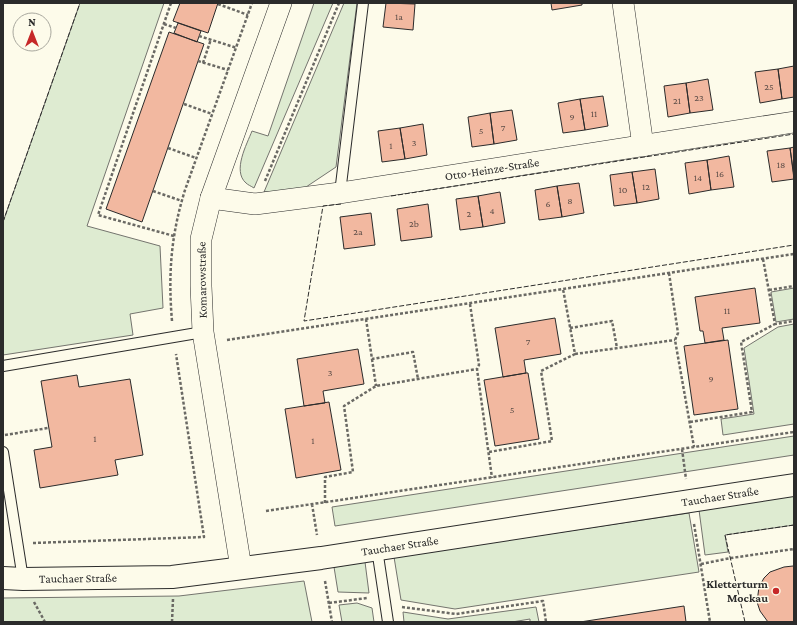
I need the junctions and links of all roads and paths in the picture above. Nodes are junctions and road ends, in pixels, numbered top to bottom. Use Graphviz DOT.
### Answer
graph roads {
  1 [pos="171,3"];
  2 [pos="252,3"];
  3 [pos="282,3"];
  4 [pos="339,3"];
  5 [pos="363,3"];
  6 [pos="623,3"];
  7 [pos="218,4"];
  8 [pos="248,15"];
  9 [pos="164,24"];
  10 [pos="176,28"];
  11 [pos="199,36"];
  12 [pos="211,39"];
  13 [pos="236,48"];
  14 [pos="198,61"];
  15 [pos="204,63"];
  16 [pos="228,70"];
  17 [pos="184,104"];
  18 [pos="212,114"];
  19 [pos="794,122"];
  20 [pos="643,146"];
  21 [pos="168,148"];
  22 [pos="196,158"];
  23 [pos="153,190"];
  24 [pos="340,193"];
  25 [pos="211,198"];
  26 [pos="182,201"];
  27 [pos="255,204"];
  28 [pos="173,236"];
  29 [pos="200,240"];
  30 [pos="794,254"];
  31 [pos="763,259"];
  32 [pos="669,273"];
  33 [pos="794,286"];
  34 [pos="564,289"];
  35 [pos="769,290"];
  36 [pos="470,304"];
  37 [pos="366,319"];
  38 [pos="794,321"];
  39 [pos="775,324"];
  40 [pos="570,328"];
  41 [pos="174,337"];
  42 [pos="204,338"];
  43 [pos="675,340"];
  44 [pos="617,348"];
  45 [pos="575,354"];
  46 [pos="372,359"];
  47 [pos="3,366"];
  48 [pos="477,369"];
  49 [pos="418,379"];
  50 [pos="376,386"];
  51 [pos="690,422"];
  52 [pos="48,428"];
  53 [pos="794,432"];
  54 [pos="3,435"];
  55 [pos="694,447"];
  56 [pos="682,449"];
  57 [pos="3,452"];
  58 [pos="489,452"];
  59 [pos="492,478"];
  60 [pos="794,485"];
  61 [pos="690,501"];
  62 [pos="324,503"];
  63 [pos="312,504"];
  64 [pos="266,511"];
  65 [pos="318,542"];
  66 [pos="17,544"];
  67 [pos="377,549"];
  68 [pos="794,549"];
  69 [pos="701,564"];
  70 [pos="241,568"];
  71 [pos="13,578"];
  72 [pos="324,578"];
  73 [pos="329,603"];
  74 [pos="385,606"];
  75 [pos="332,622"];
  76 [pos="388,622"];
  77 [pos="546,622"];
  78 [pos="710,622"];
  1 -- 9 [label="path"];
  2 -- 8 [label="path"];
  3 -- 25 [label="street, Komarowstraße"];
  4 -- 27 [label="path"];
  5 -- 24 [label="lane"];
  6 -- 20 [label="street"];
  7 -- 8 [label="path"];
  8 -- 13 [label="path"];
  9 -- 10 [label="path"];
  9 -- 28 [label="path"];
  11 -- 12 [label="path"];
  12 -- 13 [label="path"];
  12 -- 15 [label="path"];
  13 -- 16 [label="path"];
  14 -- 15 [label="path"];
  15 -- 16 [label="path"];
  16 -- 18 [label="path"];
  17 -- 18 [label="path"];
  18 -- 22 [label="path"];
  19 -- 20 [label="street, Otto-Heinze-Straße"];
  20 -- 24 [label="street, Otto-Heinze-Straße"];
  21 -- 22 [label="path"];
  22 -- 26 [label="path"];
  23 -- 26 [label="path"];
  24 -- 27 [label="street, Otto-Heinze-Straße"];
  25 -- 27 [label="street, Otto-Heinze-Straße"];
  25 -- 29 [label="street, Komarowstraße"];
  26 -- 28 [label="path"];
  28 -- 29 [label="path"];
  28 -- 41 [label="path"];
  29 -- 42 [label="street, Komarowstraße"];
  30 -- 31 [label="path"];
  31 -- 32 [label="path"];
  31 -- 35 [label="path"];
  32 -- 34 [label="path"];
  32 -- 43 [label="path"];
  33 -- 35 [label="path"];
  34 -- 36 [label="path"];
  34 -- 40 [label="path"];
  35 -- 39 [label="path"];
  36 -- 37 [label="path"];
  36 -- 48 [label="path"];
  37 -- 42 [label="path"];
  37 -- 46 [label="path"];
  38 -- 39 [label="path"];
  39 -- 51 [label="path"];
  40 -- 44 [label="path"];
  40 -- 45 [label="path"];
  41 -- 42 [label="lane"];
  41 -- 47 [label="lane"];
  41 -- 66 [label="path"];
  42 -- 70 [label="street, Komarowstraße"];
  43 -- 44 [label="path"];
  43 -- 51 [label="path"];
  44 -- 45 [label="path"];
  45 -- 58 [label="path"];
  46 -- 49 [label="path"];
  46 -- 50 [label="path"];
  48 -- 49 [label="path"];
  48 -- 58 [label="path"];
  49 -- 50 [label="path"];
  50 -- 62 [label="path"];
  51 -- 55 [label="path"];
  52 -- 54 [label="path"];
  53 -- 55 [label="path"];
  55 -- 56 [label="path"];
  56 -- 59 [label="path"];
  56 -- 61 [label="path"];
  57 -- 66 [label="lane"];
  58 -- 59 [label="path"];
  59 -- 62 [label="path"];
  60 -- 61 [label="street, Tauchaer Straße"];
  61 -- 67 [label="street, Tauchaer Straße"];
  61 -- 69 [label="path"];
  62 -- 63 [label="path"];
  63 -- 64 [label="path"];
  63 -- 65 [label="path"];
  66 -- 71 [label="lane"];
  67 -- 70 [label="street, Tauchaer Straße"];
  67 -- 74 [label="lane"];
  68 -- 69 [label="path"];
  69 -- 78 [label="path"];
  70 -- 71 [label="street, Tauchaer Straße"];
  72 -- 73 [label="path"];
  73 -- 74 [label="path"];
  73 -- 75 [label="path"];
  74 -- 76 [label="lane"];
  74 -- 77 [label="path"];
}
